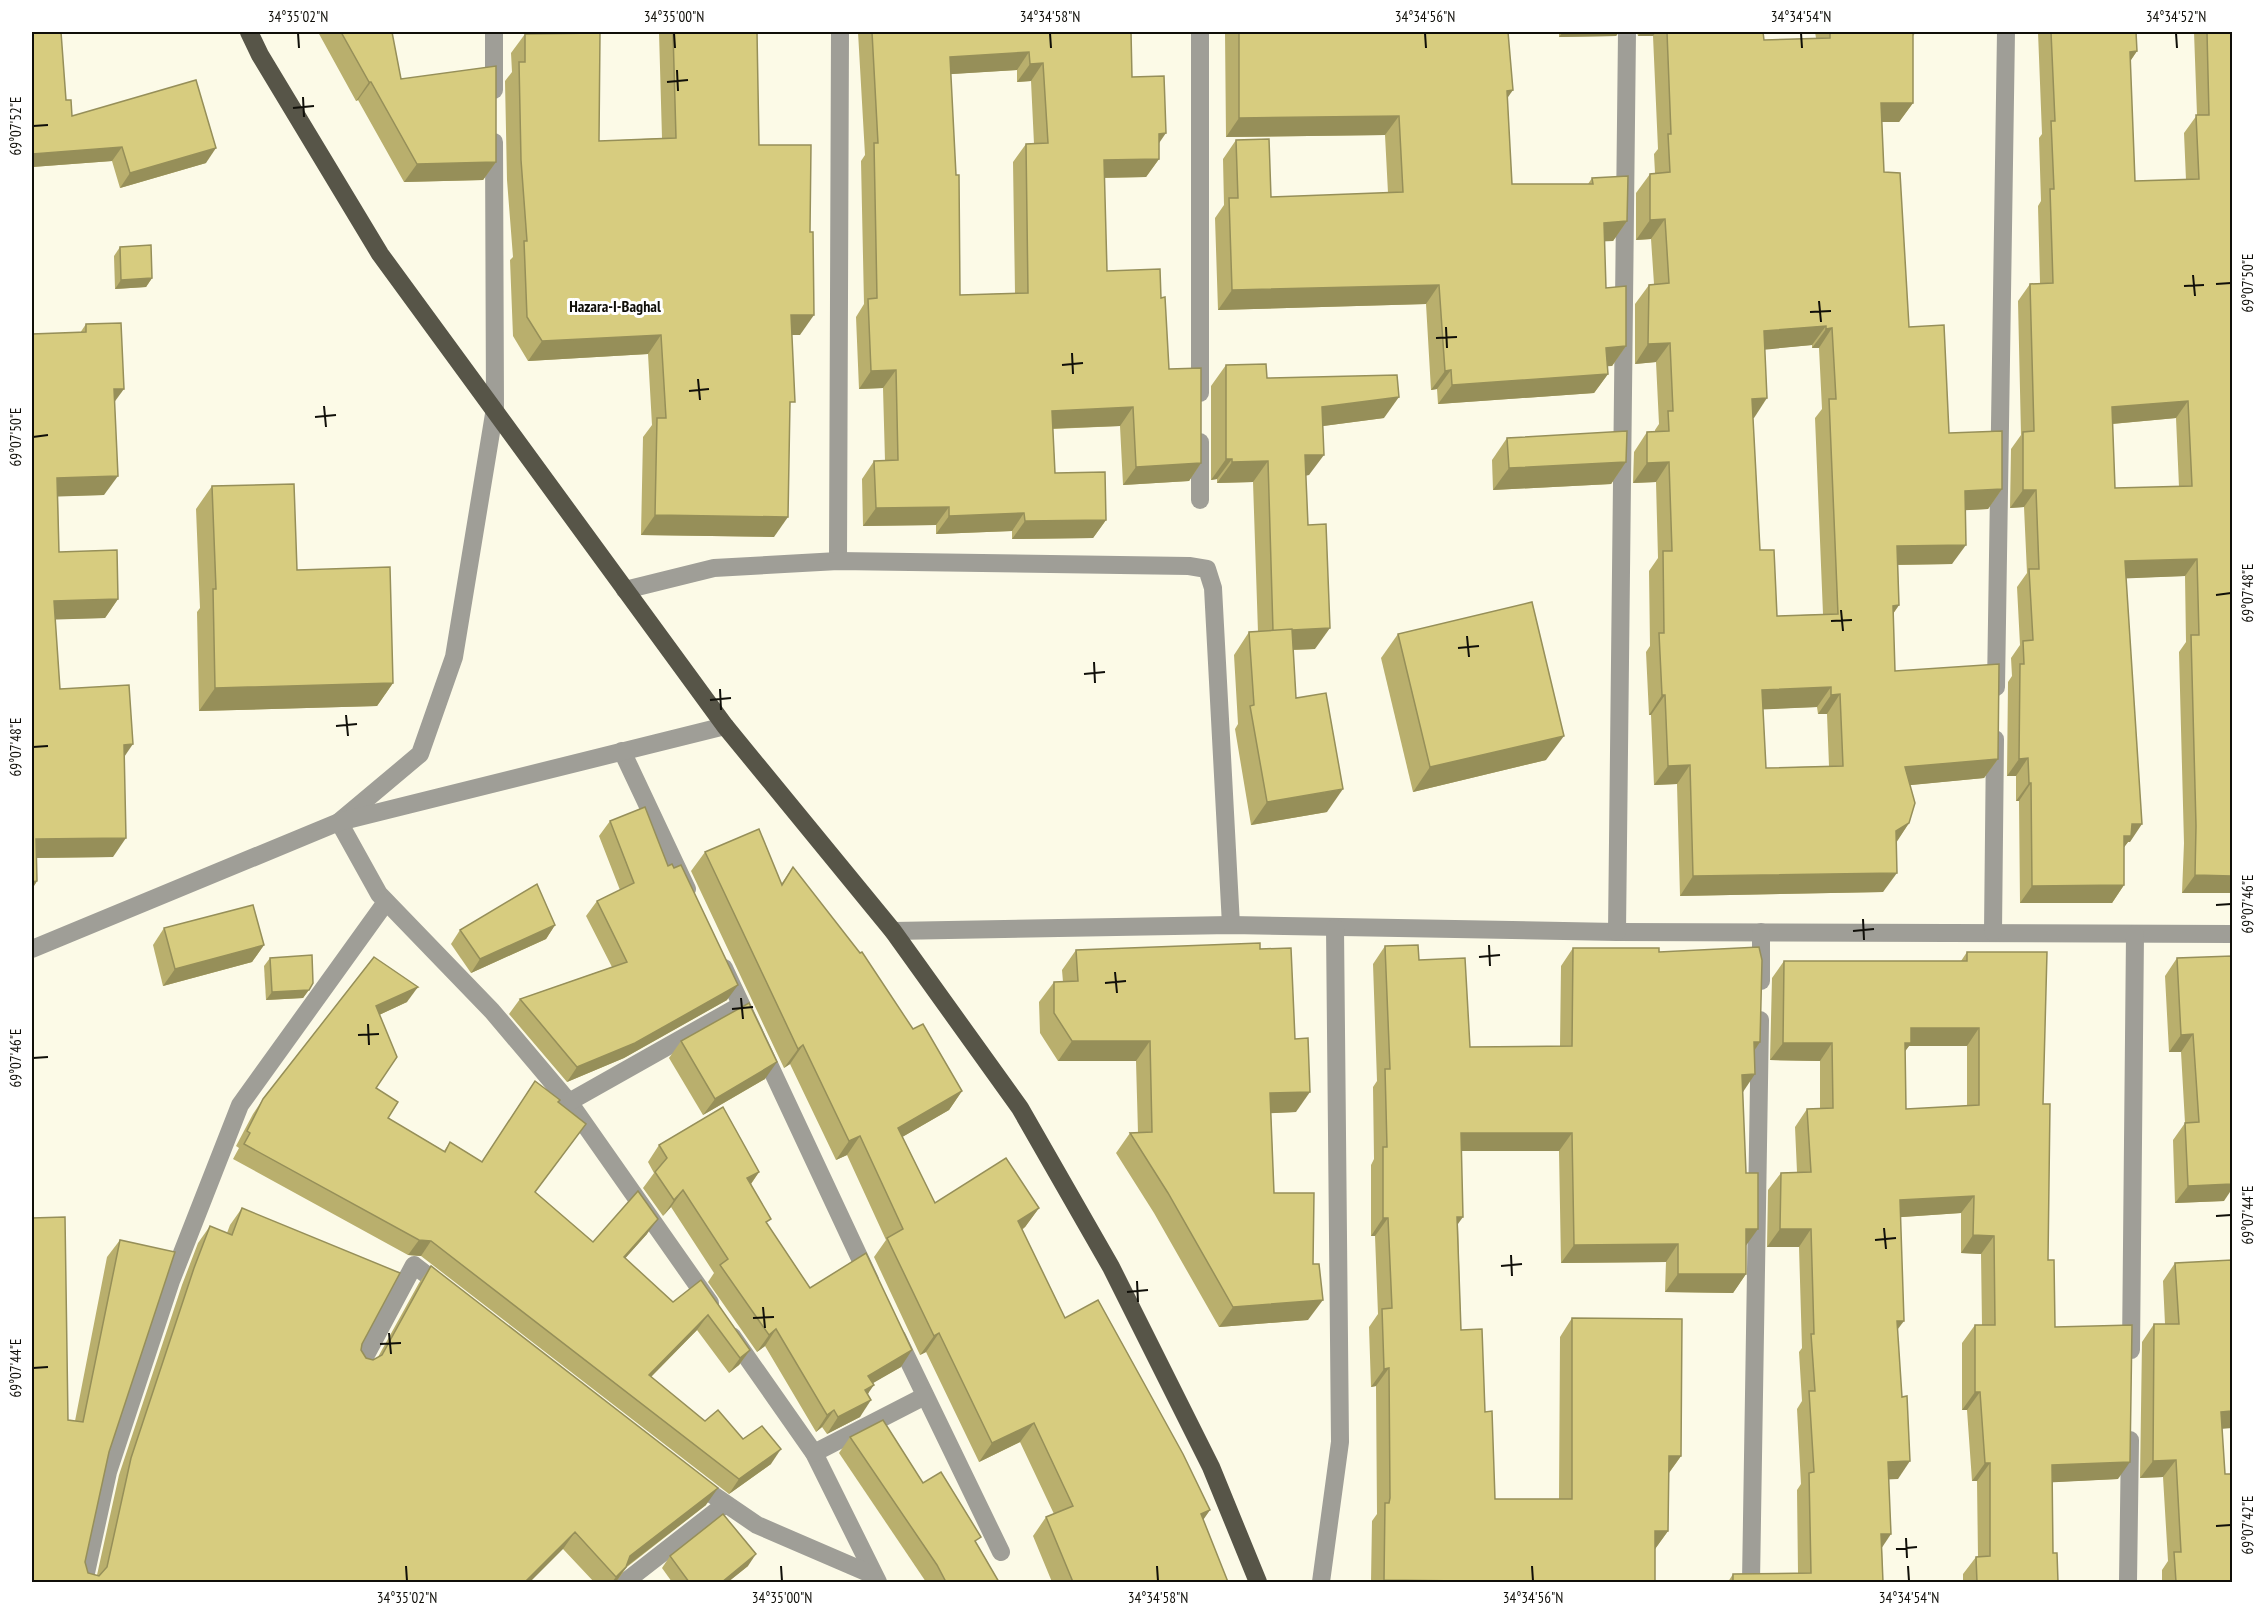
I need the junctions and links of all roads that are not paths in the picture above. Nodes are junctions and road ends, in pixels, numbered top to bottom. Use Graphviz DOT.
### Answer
graph roads {
  1 [pos="249,32"];
  2 [pos="494,32"];
  3 [pos="840,32"];
  4 [pos="1200,32"];
  5 [pos="1627,32"];
  6 [pos="2006,32"];
  7 [pos="1200,406"];
  8 [pos="495,408"];
  9 [pos="1200,430"];
  10 [pos="1200,500"];
  11 [pos="838,561"];
  12 [pos="625,590"];
  13 [pos="725,726"];
  14 [pos="622,751"];
  15 [pos="339,822"];
  16 [pos="386,902"];
  17 [pos="697,910"];
  18 [pos="1231,925"];
  19 [pos="1335,928"];
  20 [pos="892,931"];
  21 [pos="1617,932"];
  22 [pos="1761,932"];
  23 [pos="1992,932"];
  24 [pos="2135,934"];
  25 [pos="2232,934"];
  26 [pos="32,949"];
  27 [pos="717,952"];
  28 [pos="741,1005"];
  29 [pos="569,1102"];
  30 [pos="461,1301"];
  31 [pos="880,1301"];
  32 [pos="890,1322"];
  33 [pos="360,1366"];
  34 [pos="2131,1370"];
  35 [pos="925,1396"];
  36 [pos="2130,1417"];
  37 [pos="814,1453"];
  38 [pos="677,1468"];
  39 [pos="724,1504"];
  40 [pos="1001,1552"];
  41 [pos="875,1579"];
  42 [pos="84,1582"];
  43 [pos="625,1582"];
  44 [pos="1258,1582"];
  45 [pos="1321,1582"];
  46 [pos="1751,1582"];
  47 [pos="2128,1582"];
  1 -- 8 [label="main road"];
  2 -- 8 [label="street"];
  3 -- 11 [label="street"];
  4 -- 7 [label="street"];
  5 -- 21 [label="street"];
  6 -- 23 [label="street"];
  8 -- 12 [label="main road"];
  8 -- 15 [label="street"];
  9 -- 10 [label="street"];
  11 -- 12 [label="street"];
  11 -- 18 [label="street"];
  12 -- 13 [label="main road"];
  13 -- 14 [label="street"];
  13 -- 20 [label="main road"];
  14 -- 15 [label="street"];
  14 -- 17 [label="street"];
  15 -- 16 [label="street"];
  15 -- 26 [label="street"];
  16 -- 29 [label="street"];
  16 -- 42 [label="street"];
  18 -- 19 [label="street"];
  18 -- 20 [label="street"];
  19 -- 21 [label="street"];
  19 -- 45 [label="street"];
  20 -- 44 [label="main road"];
  21 -- 22 [label="street"];
  22 -- 23 [label="street"];
  22 -- 46 [label="street"];
  23 -- 24 [label="street"];
  24 -- 25 [label="street"];
  24 -- 34 [label="street"];
  27 -- 28 [label="street"];
  28 -- 29 [label="street"];
  28 -- 31 [label="street"];
  29 -- 37 [label="street"];
  30 -- 33 [label="street"];
  32 -- 35 [label="street"];
  35 -- 37 [label="street"];
  35 -- 40 [label="street"];
  36 -- 47 [label="street"];
  37 -- 41 [label="street"];
  38 -- 39 [label="street"];
  39 -- 41 [label="street"];
  39 -- 43 [label="street"];
}
